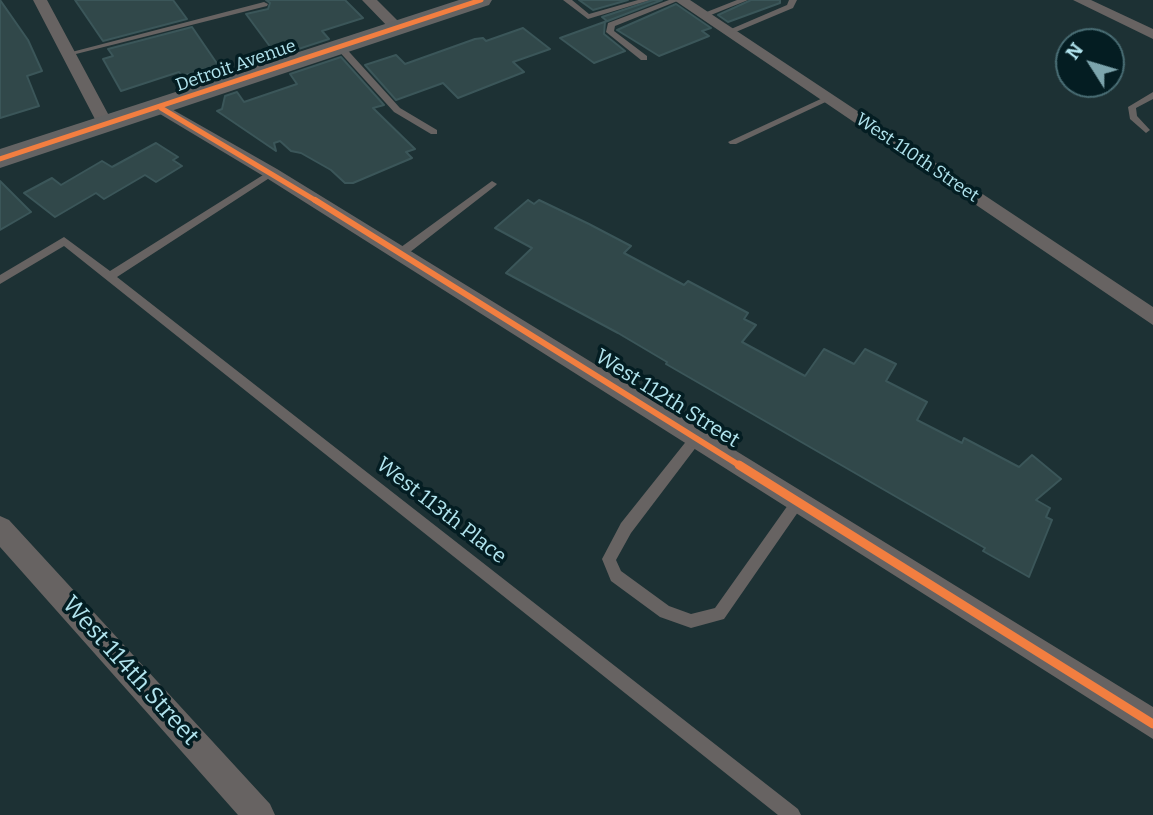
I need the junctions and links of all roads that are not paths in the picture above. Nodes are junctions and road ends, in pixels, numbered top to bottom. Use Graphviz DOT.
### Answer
graph roads {
  1 [pos="40,0"];
  2 [pos="369,0"];
  3 [pos="481,0"];
  4 [pos="567,0"];
  5 [pos="646,0"];
  6 [pos="679,0"];
  7 [pos="744,0"];
  8 [pos="793,0"];
  9 [pos="1080,0"];
  10 [pos="264,4"];
  11 [pos="704,15"];
  12 [pos="396,27"];
  13 [pos="728,32"];
  14 [pos="1153,35"];
  15 [pos="339,46"];
  16 [pos="68,54"];
  17 [pos="644,58"];
  18 [pos="1153,95"];
  19 [pos="828,99"];
  20 [pos="161,108"];
  21 [pos="106,125"];
  22 [pos="1146,130"];
  23 [pos="434,132"];
  24 [pos="733,142"];
  25 [pos="0,159"];
  26 [pos="271,173"];
  27 [pos="492,184"];
  28 [pos="401,253"];
  29 [pos="110,276"];
  30 [pos="0,280"];
  31 [pos="1153,317"];
  32 [pos="696,438"];
  33 [pos="798,502"];
  34 [pos="0,528"];
  35 [pos="1153,724"];
  36 [pos="259,815"];
  37 [pos="792,815"];
  1 -- 16 [label="street"];
  2 -- 12 [label="street"];
  3 -- 12 [label="main road, Detroit Avenue"];
  4 -- 5 [label="lane"];
  6 -- 11 [label="street, West 110th Street"];
  6 -- 17 [label="lane"];
  7 -- 11 [label="lane"];
  8 -- 13 [label="lane"];
  9 -- 14 [label="street"];
  10 -- 16 [label="lane"];
  11 -- 13 [label="street, West 110th Street"];
  12 -- 15 [label="main road, Detroit Avenue"];
  13 -- 19 [label="street, West 110th Street"];
  15 -- 20 [label="main road, Detroit Avenue"];
  15 -- 23 [label="lane"];
  16 -- 21 [label="street"];
  18 -- 22 [label="lane"];
  19 -- 24 [label="lane"];
  19 -- 31 [label="street, West 110th Street"];
  20 -- 21 [label="main road, Detroit Avenue"];
  20 -- 26 [label="street, West 112th Street"];
  21 -- 25 [label="main road, Detroit Avenue"];
  26 -- 28 [label="street, West 112th Street"];
  26 -- 29 [label="lane"];
  27 -- 28 [label="lane"];
  28 -- 32 [label="street, West 112th Street"];
  29 -- 30 [label="lane, West 113th Place"];
  29 -- 37 [label="lane, West 113th Place"];
  32 -- 33 [label="street, West 112th Street"];
  32 -- 33 [label="lane"];
  33 -- 35 [label="street, West 112th Street"];
  34 -- 36 [label="street, West 114th Street"];
}
